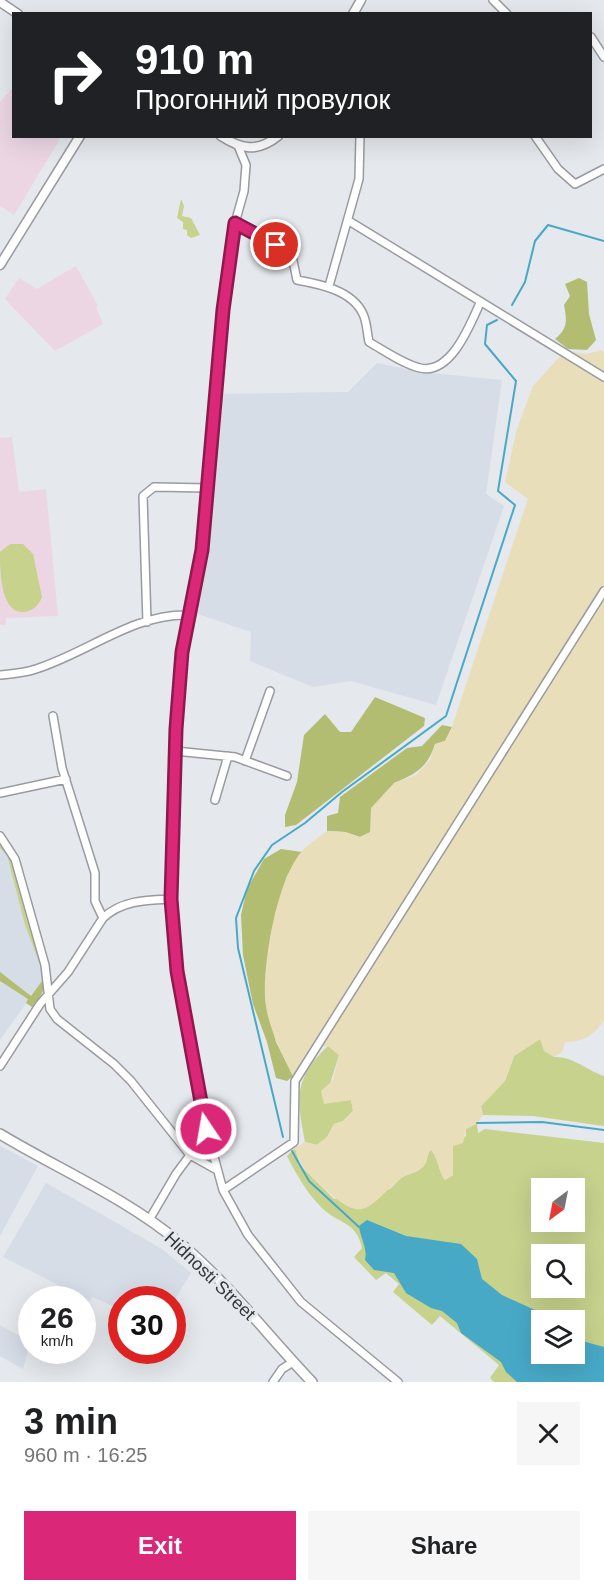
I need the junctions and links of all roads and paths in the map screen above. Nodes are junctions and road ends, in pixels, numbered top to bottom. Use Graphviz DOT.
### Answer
graph roads {
  1 [pos="493,0"];
  2 [pos="0,2"];
  3 [pos="15,12"];
  4 [pos="505,12"];
  5 [pos="592,39"];
  6 [pos="604,57"];
  7 [pos="79,138"];
  8 [pos="224,138"];
  9 [pos="274,138"];
  10 [pos="360,138"];
  11 [pos="536,138"];
  12 [pos="239,148"];
  13 [pos="604,169"];
  14 [pos="349,220"];
  15 [pos="235,223"];
  16 [pos="1,263"];
  17 [pos="329,286"];
  18 [pos="480,303"];
  19 [pos="604,377"];
  20 [pos="208,488"];
  21 [pos="604,591"];
  22 [pos="188,615"];
  23 [pos="147,622"];
  24 [pos="0,675"];
  25 [pos="270,690"];
  26 [pos="53,716"];
  27 [pos="175,751"];
  28 [pos="228,756"];
  29 [pos="245,761"];
  30 [pos="287,776"];
  31 [pos="66,779"];
  32 [pos="0,793"];
  33 [pos="215,800"];
  34 [pos="0,836"];
  35 [pos="171,899"];
  36 [pos="103,918"];
  37 [pos="47,994"];
  38 [pos="0,1066"];
  39 [pos="0,1134"];
  40 [pos="190,1155"];
  41 [pos="215,1169"];
  42 [pos="223,1190"];
  43 [pos="149,1220"];
  44 [pos="293,1362"];
  45 [pos="273,1382"];
  46 [pos="312,1382"];
  47 [pos="398,1382"];
  1 -- 4 [label="street"];
  2 -- 3 [label="street"];
  5 -- 6 [label="street"];
  7 -- 16 [label="street"];
  8 -- 12 [label="street"];
  9 -- 12 [label="street"];
  10 -- 14 [label="street"];
  11 -- 13 [label="street"];
  12 -- 15 [label="street"];
  14 -- 17 [label="street"];
  14 -- 18 [label="street"];
  15 -- 17 [label="street"];
  15 -- 20 [label="street"];
  17 -- 18 [label="street"];
  18 -- 19 [label="street"];
  20 -- 22 [label="street"];
  20 -- 23 [label="street"];
  21 -- 42 [label="street"];
  22 -- 23 [label="street"];
  22 -- 27 [label="street"];
  23 -- 24 [label="street"];
  25 -- 29 [label="street"];
  26 -- 31 [label="street"];
  27 -- 28 [label="street"];
  27 -- 35 [label="street"];
  28 -- 29 [label="street"];
  28 -- 33 [label="street"];
  29 -- 30 [label="street"];
  31 -- 32 [label="street"];
  31 -- 36 [label="street"];
  34 -- 37 [label="street"];
  35 -- 36 [label="street"];
  35 -- 41 [label="street"];
  36 -- 37 [label="street"];
  37 -- 38 [label="street"];
  37 -- 40 [label="street"];
  39 -- 43 [label="main road, Hidnosti Street"];
  40 -- 41 [label="street"];
  40 -- 43 [label="street"];
  41 -- 42 [label="street"];
  42 -- 47 [label="street"];
  43 -- 44 [label="main road, Hidnosti Street"];
  44 -- 45 [label="street"];
  44 -- 46 [label="main road, Hidnosti Street"];
}
